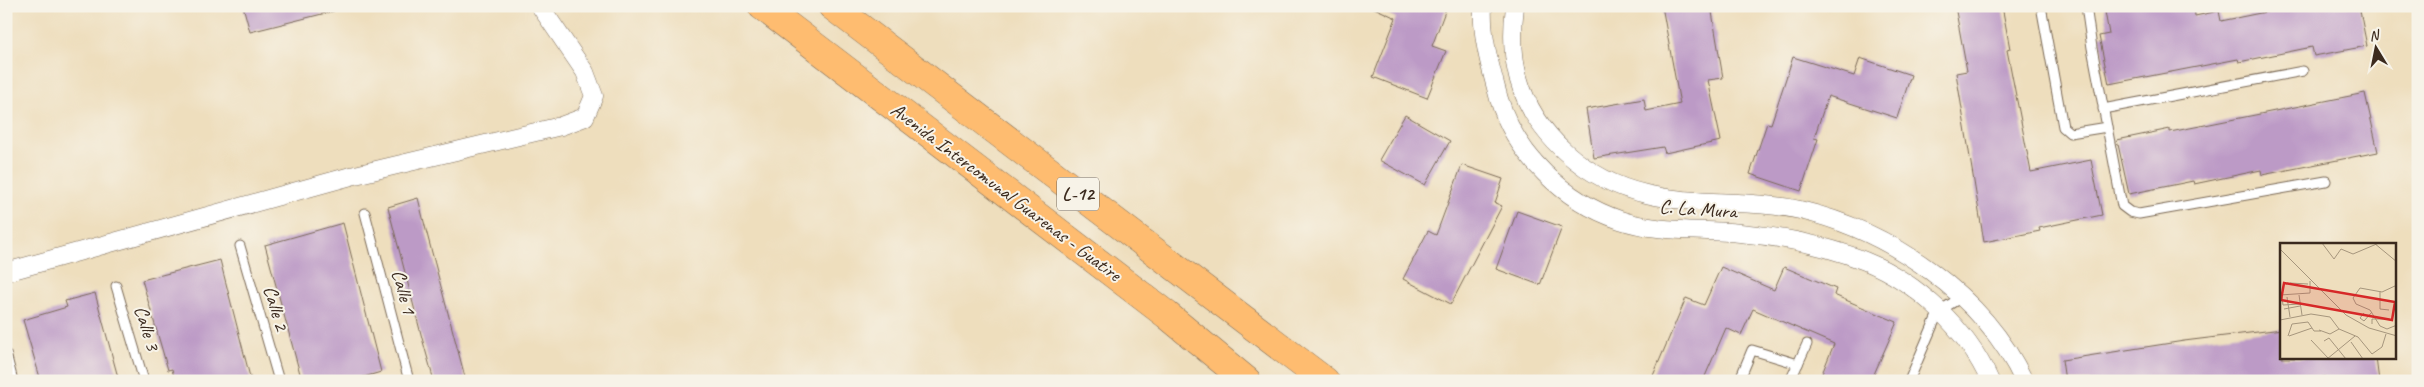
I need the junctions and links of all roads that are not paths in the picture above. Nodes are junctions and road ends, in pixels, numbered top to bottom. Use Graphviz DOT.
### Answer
graph roads {
  1 [pos="540,6"];
  2 [pos="762,6"];
  3 [pos="832,6"];
  4 [pos="1483,6"];
  5 [pos="1515,6"];
  6 [pos="2041,6"];
  7 [pos="2086,6"];
  8 [pos="2303,71"];
  9 [pos="2103,109"];
  10 [pos="2107,127"];
  11 [pos="2326,181"];
  12 [pos="365,213"];
  13 [pos="240,246"];
  14 [pos="6,272"];
  15 [pos="116,286"];
  16 [pos="1962,297"];
  17 [pos="1939,311"];
  18 [pos="1807,344"];
  19 [pos="6,354"];
  20 [pos="1798,364"];
  21 [pos="13,381"];
  22 [pos="144,381"];
  23 [pos="279,381"];
  24 [pos="409,381"];
  25 [pos="1247,381"];
  26 [pos="1325,381"];
  27 [pos="1740,381"];
  28 [pos="1790,381"];
  29 [pos="1909,381"];
  30 [pos="1990,381"];
  31 [pos="2024,381"];
  1 -- 14 [label="street"];
  2 -- 25 [label="highway, Avenida Intercomunal Guarenas - Guatire / L-12"];
  3 -- 26 [label="highway, Avenida Intercomunal Guarenas - Guatire / L-12"];
  4 -- 17 [label="street, C. La Mura"];
  5 -- 16 [label="street"];
  6 -- 10 [label="lane"];
  7 -- 9 [label="lane"];
  8 -- 9 [label="lane"];
  9 -- 10 [label="lane"];
  10 -- 11 [label="lane"];
  12 -- 24 [label="lane, Calle 1"];
  13 -- 23 [label="lane, Calle 2"];
  15 -- 22 [label="lane, Calle 3"];
  16 -- 17 [label="lane"];
  16 -- 31 [label="street"];
  17 -- 29 [label="lane"];
  17 -- 30 [label="street, C. La Mura"];
  18 -- 20 [label="lane"];
  19 -- 21 [label="lane"];
  20 -- 27 [label="lane"];
  20 -- 28 [label="lane"];
}
